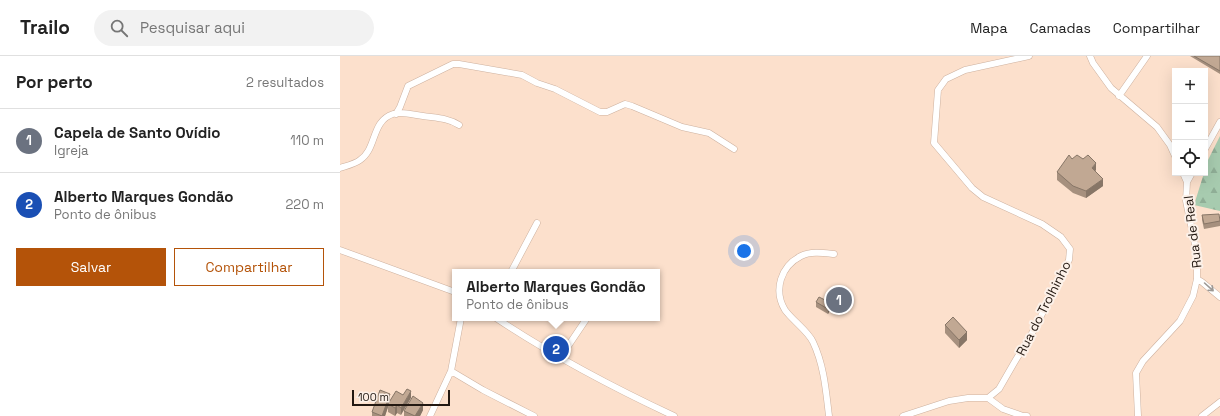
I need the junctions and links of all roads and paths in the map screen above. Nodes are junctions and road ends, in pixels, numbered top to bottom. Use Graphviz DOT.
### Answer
graph roads {
  1 [pos="1029,56"];
  2 [pos="1090,56"];
  3 [pos="1147,56"];
  4 [pos="1119,96"];
  5 [pos="396,114"];
  6 [pos="1220,122"];
  7 [pos="459,125"];
  8 [pos="1208,144"];
  9 [pos="734,149"];
  10 [pos="1172,150"];
  11 [pos="340,168"];
  12 [pos="1184,176"];
  13 [pos="1190,176"];
  14 [pos="1187,182"];
  15 [pos="537,223"];
  16 [pos="340,250"];
  17 [pos="834,254"];
  18 [pos="513,269"];
  19 [pos="1197,279"];
  20 [pos="452,291"];
  21 [pos="1220,297"];
  22 [pos="460,321"];
  23 [pos="500,321"];
  24 [pos="585,321"];
  25 [pos="560,358"];
  26 [pos="451,371"];
  27 [pos="988,398"];
  28 [pos="1220,402"];
  29 [pos="430,416"];
  30 [pos="534,416"];
  31 [pos="674,416"];
  32 [pos="829,416"];
  33 [pos="903,416"];
  34 [pos="1027,416"];
  35 [pos="1138,416"];
  36 [pos="1202,416"];
  1 -- 27 [label="street, Rua do Trolhinho"];
  2 -- 4 [label="street"];
  3 -- 4 [label="street"];
  4 -- 10 [label="street"];
  5 -- 7 [label="street"];
  5 -- 9 [label="street"];
  5 -- 11 [label="street"];
  6 -- 8 [label="street"];
  12 -- 14 [label="street, Rua de Real"];
  13 -- 14 [label="street"];
  14 -- 19 [label="street, Rua de Real"];
  15 -- 18 [label="street"];
  16 -- 20 [label="street"];
  17 -- 32 [label="street"];
  19 -- 21 [label="street, one-way"];
  19 -- 35 [label="street, Rua de Real"];
  22 -- 26 [label="street"];
  23 -- 25 [label="street"];
  24 -- 25 [label="street"];
  25 -- 31 [label="street"];
  26 -- 29 [label="street"];
  26 -- 30 [label="street"];
  27 -- 33 [label="street"];
  27 -- 34 [label="street"];
  28 -- 36 [label="street"];
}
